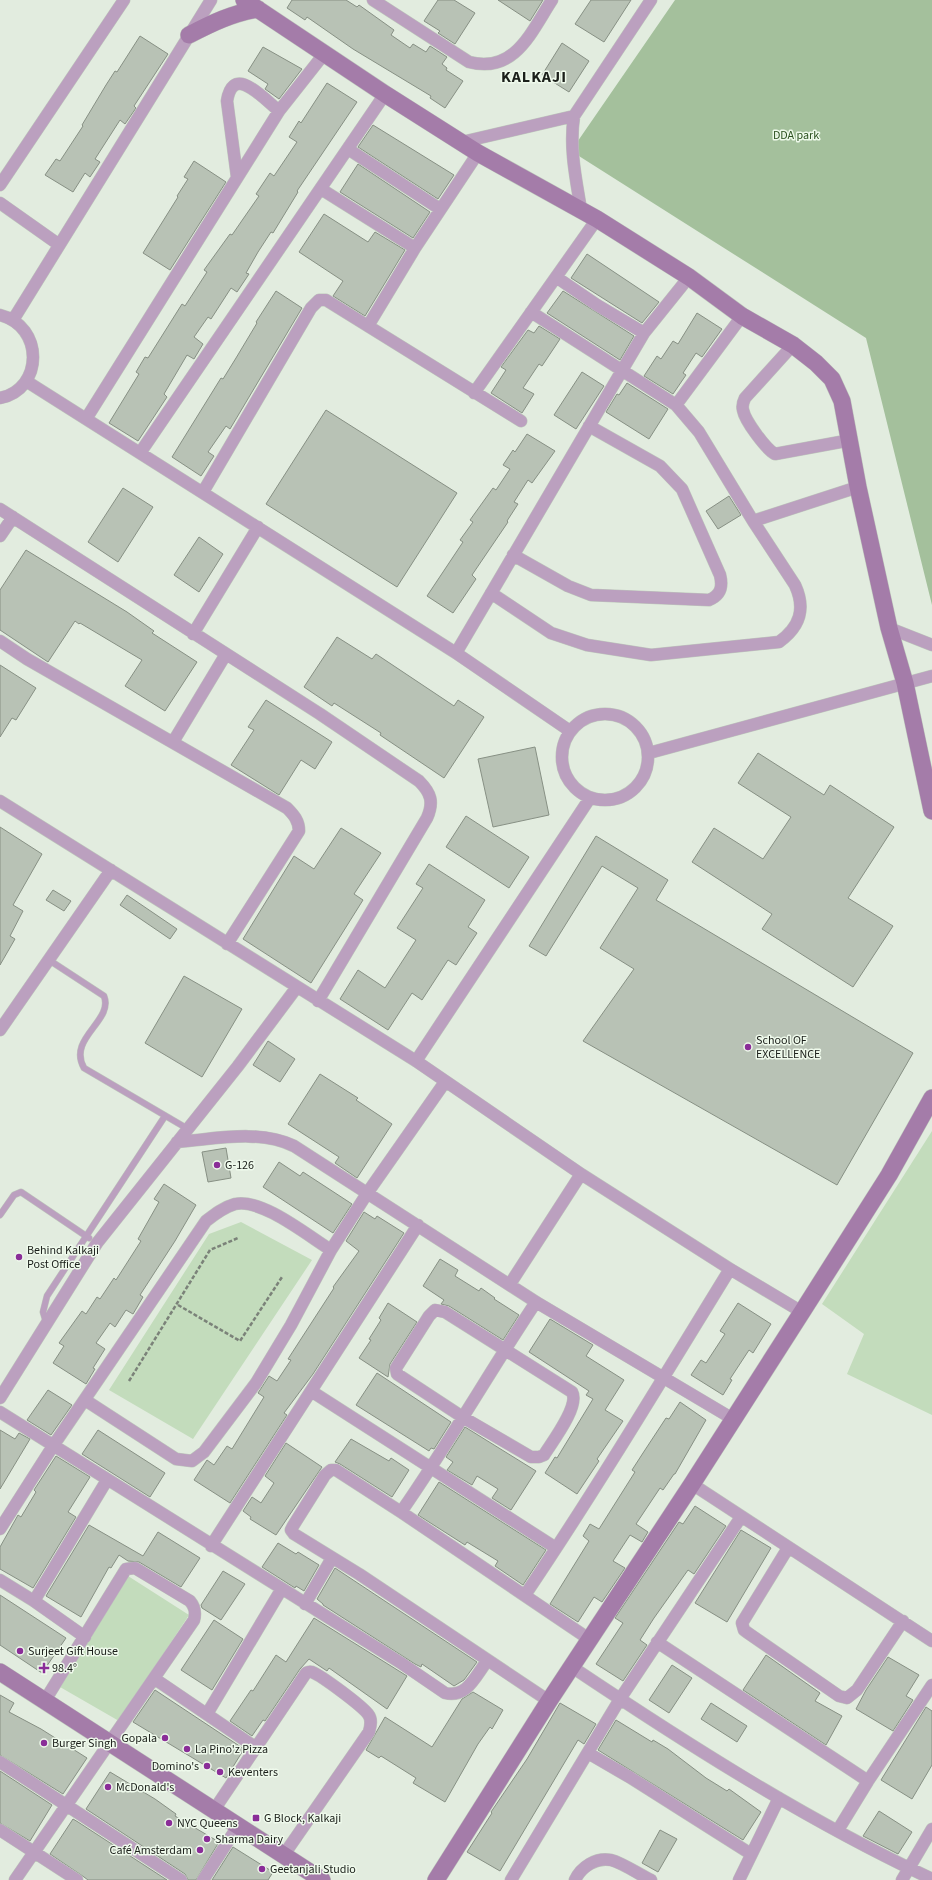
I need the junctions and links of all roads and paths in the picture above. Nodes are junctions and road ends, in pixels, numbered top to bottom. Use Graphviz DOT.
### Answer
graph roads {
  1 [pos="124,0"];
  2 [pos="211,0"];
  3 [pos="244,0"];
  4 [pos="552,0"];
  5 [pos="651,0"];
  6 [pos="376,1"];
  7 [pos="258,9"];
  8 [pos="189,35"];
  9 [pos="324,54"];
  10 [pos="385,94"];
  11 [pos="279,111"];
  12 [pos="574,116"];
  13 [pos="462,142"];
  14 [pos="348,149"];
  15 [pos="478,153"];
  16 [pos="237,177"];
  17 [pos="0,185"];
  18 [pos="321,189"];
  19 [pos="0,203"];
  20 [pos="440,209"];
  21 [pos="582,210"];
  22 [pos="597,219"];
  23 [pos="58,244"];
  24 [pos="415,248"];
  25 [pos="556,277"];
  26 [pos="689,277"];
  27 [pos="532,312"];
  28 [pos="0,315"];
  29 [pos="742,316"];
  30 [pos="13,320"];
  31 [pos="368,326"];
  32 [pos="644,333"];
  33 [pos="793,345"];
  34 [pos="622,371"];
  35 [pos="26,380"];
  36 [pos="474,393"];
  37 [pos="0,398"];
  38 [pos="676,405"];
  39 [pos="86,419"];
  40 [pos="521,421"];
  41 [pos="589,426"];
  42 [pos="851,440"];
  43 [pos="140,454"];
  44 [pos="858,487"];
  45 [pos="203,492"];
  46 [pos="0,509"];
  47 [pos="13,517"];
  48 [pos="753,521"];
  49 [pos="258,527"];
  50 [pos="0,536"];
  51 [pos="513,555"];
  52 [pos="491,593"];
  53 [pos="889,628"];
  54 [pos="193,634"];
  55 [pos="0,641"];
  56 [pos="932,646"];
  57 [pos="456,653"];
  58 [pos="226,654"];
  59 [pos="932,676"];
  60 [pos="905,683"];
  61 [pos="570,731"];
  62 [pos="173,742"];
  63 [pos="648,753"];
  64 [pos="590,798"];
  65 [pos="0,801"];
  66 [pos="932,811"];
  67 [pos="111,870"];
  68 [pos="227,944"];
  69 [pos="49,960"];
  70 [pos="298,986"];
  71 [pos="318,1001"];
  72 [pos="0,1030"];
  73 [pos="416,1061"];
  74 [pos="445,1082"];
  75 [pos="932,1098"];
  76 [pos="165,1116"];
  77 [pos="188,1129"];
  78 [pos="178,1142"];
  79 [pos="581,1174"];
  80 [pos="368,1192"];
  81 [pos="0,1215"];
  82 [pos="418,1225"];
  83 [pos="238,1238"];
  84 [pos="92,1240"];
  85 [pos="331,1250"];
  86 [pos="730,1268"];
  87 [pos="282,1277"];
  88 [pos="510,1284"];
  89 [pos="536,1302"];
  90 [pos="178,1304"];
  91 [pos="802,1312"];
  92 [pos="505,1350"];
  93 [pos="664,1378"];
  94 [pos="129,1381"];
  95 [pos="311,1390"];
  96 [pos="0,1398"];
  97 [pos="85,1400"];
  98 [pos="0,1412"];
  99 [pos="464,1418"];
  100 [pos="733,1419"];
  101 [pos="53,1446"];
  102 [pos="431,1469"];
  103 [pos="107,1480"];
  104 [pos="692,1484"];
  105 [pos="401,1512"];
  106 [pos="741,1517"];
  107 [pos="0,1529"];
  108 [pos="211,1546"];
  109 [pos="556,1548"];
  110 [pos="788,1548"];
  111 [pos="332,1558"];
  112 [pos="0,1580"];
  113 [pos="281,1590"];
  114 [pos="525,1595"];
  115 [pos="34,1601"];
  116 [pos="305,1604"];
  117 [pos="903,1621"];
  118 [pos="84,1637"];
  119 [pos="589,1639"];
  120 [pos="932,1641"];
  121 [pos="657,1642"];
  122 [pos="487,1661"];
  123 [pos="572,1667"];
  124 [pos="0,1672"];
  125 [pos="155,1679"];
  126 [pos="932,1685"];
  127 [pos="620,1699"];
  128 [pos="549,1701"];
  129 [pos="44,1702"];
  130 [pos="208,1714"];
  131 [pos="111,1743"];
  132 [pos="255,1747"];
  133 [pos="588,1753"];
  134 [pos="0,1762"];
  135 [pos="868,1781"];
  136 [pos="779,1798"];
  137 [pos="67,1806"];
  138 [pos="214,1810"];
  139 [pos="238,1826"];
  140 [pos="932,1829"];
  141 [pos="0,1830"];
  142 [pos="838,1830"];
  143 [pos="35,1852"];
  144 [pos="751,1854"];
  145 [pos="283,1856"];
  146 [pos="908,1868"];
  147 [pos="932,1879"];
  148 [pos="15,1880"];
  149 [pos="77,1880"];
  150 [pos="181,1880"];
  151 [pos="203,1880"];
  152 [pos="322,1880"];
  153 [pos="436,1880"];
  154 [pos="511,1880"];
  155 [pos="575,1880"];
  156 [pos="651,1880"];
  157 [pos="739,1880"];
  158 [pos="902,1880"];
  1 -- 17 [label="street"];
  2 -- 8 [label="street"];
  3 -- 7 [label="street"];
  4 -- 6 [label="street"];
  5 -- 12 [label="street"];
  7 -- 8 [label="street"];
  7 -- 9 [label="street"];
  8 -- 23 [label="street"];
  9 -- 10 [label="street"];
  9 -- 11 [label="street"];
  10 -- 13 [label="street"];
  10 -- 14 [label="street"];
  11 -- 16 [label="street"];
  11 -- 16 [label="street"];
  12 -- 13 [label="street"];
  12 -- 21 [label="street"];
  13 -- 15 [label="street"];
  14 -- 18 [label="street"];
  14 -- 20 [label="street"];
  15 -- 20 [label="street"];
  15 -- 21 [label="street"];
  16 -- 39 [label="street"];
  18 -- 24 [label="street"];
  18 -- 43 [label="street"];
  19 -- 23 [label="street"];
  20 -- 24 [label="street"];
  21 -- 22 [label="street"];
  22 -- 25 [label="street"];
  22 -- 26 [label="street"];
  23 -- 30 [label="street"];
  24 -- 31 [label="street"];
  25 -- 27 [label="street"];
  25 -- 32 [label="street"];
  26 -- 29 [label="street"];
  26 -- 32 [label="street"];
  27 -- 34 [label="street"];
  27 -- 36 [label="street"];
  28 -- 30 [label="street"];
  29 -- 33 [label="street"];
  29 -- 38 [label="street"];
  30 -- 35 [label="street"];
  31 -- 36 [label="street"];
  31 -- 45 [label="street"];
  32 -- 34 [label="street"];
  33 -- 42 [label="street"];
  33 -- 42 [label="street"];
  34 -- 38 [label="street"];
  34 -- 41 [label="street"];
  35 -- 37 [label="street"];
  35 -- 39 [label="street"];
  36 -- 40 [label="street"];
  38 -- 48 [label="street"];
  39 -- 43 [label="street"];
  41 -- 51 [label="street"];
  41 -- 51 [label="street"];
  42 -- 44 [label="street"];
  43 -- 45 [label="street"];
  44 -- 48 [label="street"];
  44 -- 53 [label="street"];
  45 -- 49 [label="street"];
  46 -- 47 [label="street"];
  47 -- 50 [label="street"];
  47 -- 54 [label="street"];
  48 -- 52 [label="street"];
  49 -- 54 [label="street"];
  49 -- 57 [label="street"];
  51 -- 52 [label="street"];
  52 -- 57 [label="street"];
  53 -- 56 [label="street"];
  53 -- 60 [label="street"];
  54 -- 58 [label="street"];
  55 -- 62 [label="street"];
  57 -- 61 [label="street"];
  58 -- 62 [label="street"];
  58 -- 71 [label="street"];
  59 -- 60 [label="street"];
  60 -- 63 [label="street"];
  60 -- 66 [label="street"];
  61 -- 63 [label="street"];
  61 -- 64 [label="street"];
  62 -- 68 [label="street"];
  63 -- 64 [label="street"];
  64 -- 73 [label="street"];
  65 -- 67 [label="street"];
  67 -- 68 [label="street"];
  67 -- 69 [label="street"];
  68 -- 70 [label="street"];
  69 -- 72 [label="street"];
  69 -- 76 [label="lane"];
  70 -- 71 [label="street"];
  70 -- 77 [label="street"];
  71 -- 73 [label="street"];
  73 -- 74 [label="street"];
  74 -- 79 [label="street"];
  74 -- 80 [label="street"];
  75 -- 91 [label="street"];
  76 -- 77 [label="lane"];
  76 -- 84 [label="lane"];
  77 -- 78 [label="street"];
  78 -- 80 [label="street"];
  78 -- 84 [label="street"];
  79 -- 86 [label="street"];
  79 -- 88 [label="street"];
  80 -- 82 [label="street"];
  80 -- 85 [label="street"];
  81 -- 84 [label="lane"];
  82 -- 88 [label="street"];
  82 -- 95 [label="street"];
  83 -- 90 [label="path"];
  84 -- 96 [label="street"];
  85 -- 97 [label="street"];
  85 -- 97 [label="street"];
  86 -- 91 [label="street"];
  86 -- 93 [label="street"];
  87 -- 90 [label="path"];
  88 -- 89 [label="street"];
  89 -- 92 [label="street"];
  89 -- 93 [label="street"];
  90 -- 94 [label="path"];
  91 -- 100 [label="street"];
  92 -- 99 [label="street"];
  92 -- 99 [label="street"];
  92 -- 99 [label="street"];
  93 -- 100 [label="street"];
  93 -- 109 [label="street"];
  95 -- 102 [label="street"];
  95 -- 108 [label="street"];
  97 -- 101 [label="street"];
  98 -- 101 [label="street"];
  99 -- 102 [label="street"];
  100 -- 104 [label="street"];
  101 -- 103 [label="street"];
  101 -- 107 [label="street"];
  102 -- 105 [label="street"];
  102 -- 109 [label="street"];
  103 -- 108 [label="street"];
  103 -- 115 [label="street"];
  104 -- 106 [label="street"];
  104 -- 119 [label="street"];
  105 -- 111 [label="street"];
  105 -- 114 [label="street"];
  106 -- 110 [label="street"];
  106 -- 121 [label="street"];
  108 -- 113 [label="street"];
  109 -- 114 [label="street"];
  110 -- 117 [label="street"];
  110 -- 117 [label="street"];
  111 -- 116 [label="street"];
  111 -- 122 [label="street"];
  112 -- 115 [label="street"];
  113 -- 116 [label="street"];
  113 -- 130 [label="street"];
  114 -- 119 [label="street"];
  115 -- 118 [label="street"];
  116 -- 122 [label="street"];
  117 -- 120 [label="street"];
  118 -- 125 [label="street"];
  118 -- 129 [label="street"];
  119 -- 123 [label="street"];
  121 -- 127 [label="street"];
  121 -- 135 [label="street"];
  122 -- 128 [label="street"];
  123 -- 127 [label="street"];
  123 -- 128 [label="street"];
  124 -- 129 [label="street"];
  125 -- 130 [label="street"];
  125 -- 131 [label="street"];
  126 -- 135 [label="street"];
  127 -- 133 [label="street"];
  127 -- 136 [label="street"];
  128 -- 153 [label="street"];
  129 -- 131 [label="street"];
  130 -- 132 [label="street"];
  131 -- 137 [label="street"];
  131 -- 138 [label="street"];
  132 -- 138 [label="street"];
  132 -- 145 [label="street"];
  133 -- 144 [label="street"];
  133 -- 154 [label="street"];
  134 -- 137 [label="street"];
  135 -- 142 [label="street"];
  136 -- 142 [label="street"];
  136 -- 144 [label="street"];
  137 -- 143 [label="street"];
  137 -- 150 [label="street"];
  138 -- 139 [label="street"];
  139 -- 145 [label="street"];
  139 -- 151 [label="street"];
  140 -- 146 [label="street"];
  141 -- 143 [label="street"];
  142 -- 146 [label="street"];
  143 -- 148 [label="street"];
  143 -- 149 [label="street"];
  144 -- 157 [label="street"];
  145 -- 152 [label="street"];
  146 -- 147 [label="street"];
  146 -- 158 [label="street"];
  155 -- 156 [label="street"];
}
